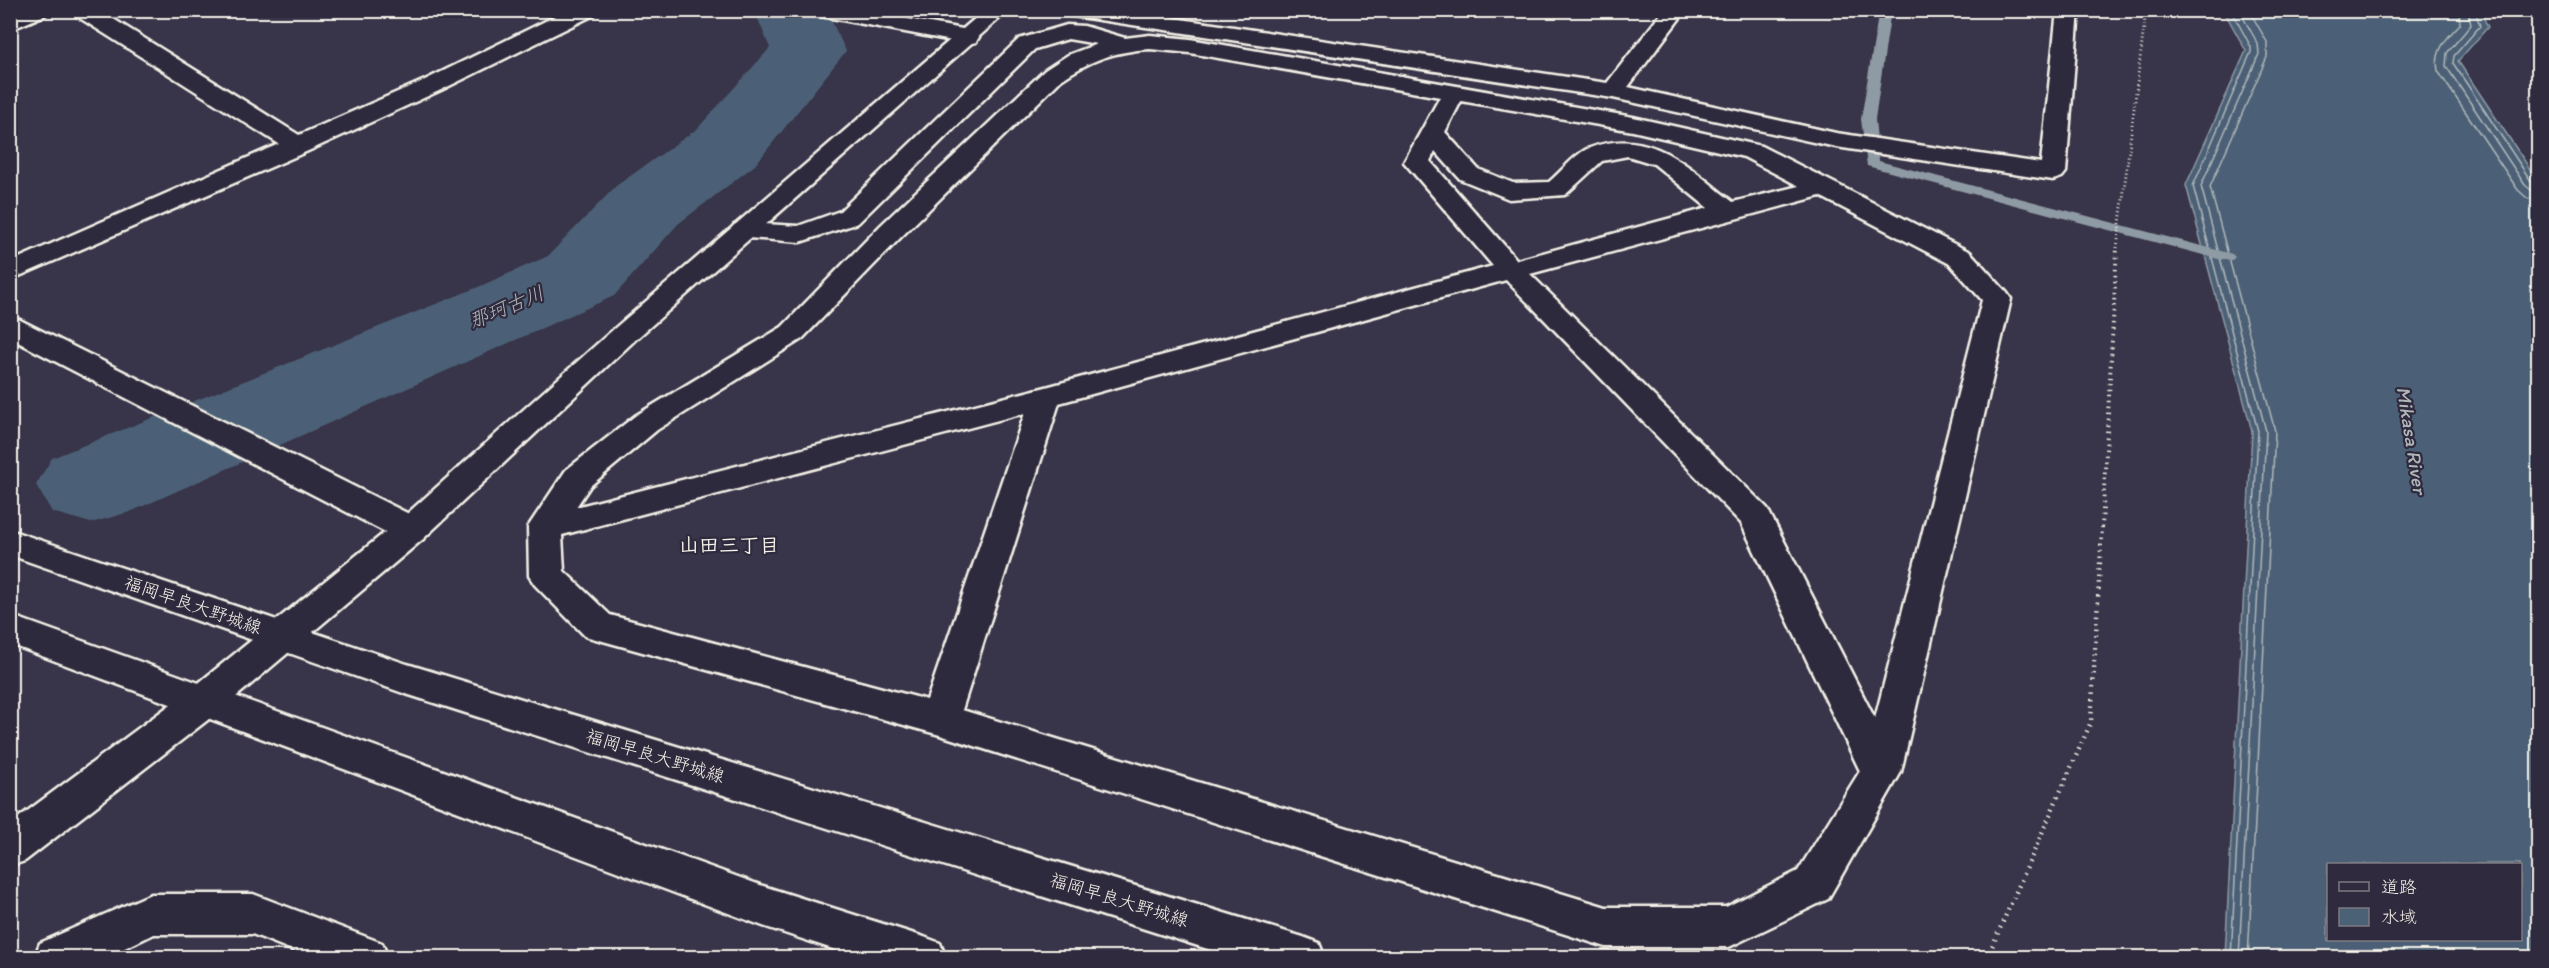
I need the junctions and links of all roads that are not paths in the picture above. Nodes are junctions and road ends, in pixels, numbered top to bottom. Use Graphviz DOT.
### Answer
graph roads {
  1 [pos="37,10"];
  2 [pos="83,10"];
  3 [pos="586,10"];
  4 [pos="821,10"];
  5 [pos="999,10"];
  6 [pos="1073,10"];
  7 [pos="1676,10"];
  8 [pos="2068,10"];
  9 [pos="10,24"];
  10 [pos="968,37"];
  11 [pos="1122,43"];
  12 [pos="1613,91"];
  13 [pos="1453,94"];
  14 [pos="1433,134"];
  15 [pos="298,146"];
  16 [pos="1826,187"];
  17 [pos="1728,211"];
  18 [pos="744,231"];
  19 [pos="1512,271"];
  20 [pos="10,272"];
  21 [pos="10,326"];
  22 [pos="1046,397"];
  23 [pos="545,527"];
  24 [pos="411,531"];
  25 [pos="10,542"];
  26 [pos="10,629"];
  27 [pos="284,637"];
  28 [pos="204,701"];
  29 [pos="940,719"];
  30 [pos="1881,772"];
  31 [pos="10,849"];
  32 [pos="56,957"];
  33 [pos="366,957"];
  34 [pos="924,957"];
  35 [pos="1303,957"];
  1 -- 9 [label="street"];
  2 -- 15 [label="street"];
  3 -- 15 [label="street"];
  4 -- 10 [label="street"];
  5 -- 10 [label="street"];
  6 -- 12 [label="street"];
  7 -- 12 [label="street"];
  8 -- 12 [label="street"];
  10 -- 18 [label="street"];
  11 -- 13 [label="street"];
  11 -- 18 [label="street"];
  11 -- 23 [label="street"];
  13 -- 14 [label="street"];
  13 -- 16 [label="street"];
  14 -- 17 [label="street"];
  14 -- 19 [label="street"];
  15 -- 20 [label="street"];
  16 -- 17 [label="street"];
  16 -- 30 [label="street"];
  17 -- 19 [label="street"];
  18 -- 24 [label="street"];
  19 -- 22 [label="street"];
  19 -- 30 [label="street"];
  21 -- 24 [label="street"];
  22 -- 23 [label="street"];
  22 -- 29 [label="street"];
  23 -- 29 [label="street"];
  24 -- 27 [label="street"];
  25 -- 27 [label="street, 福岡早良大野城線"];
  26 -- 28 [label="street"];
  27 -- 28 [label="street"];
  27 -- 35 [label="street, 福岡早良大野城線"];
  28 -- 31 [label="street"];
  28 -- 34 [label="street"];
  29 -- 30 [label="street"];
  32 -- 33 [label="street"];
}
